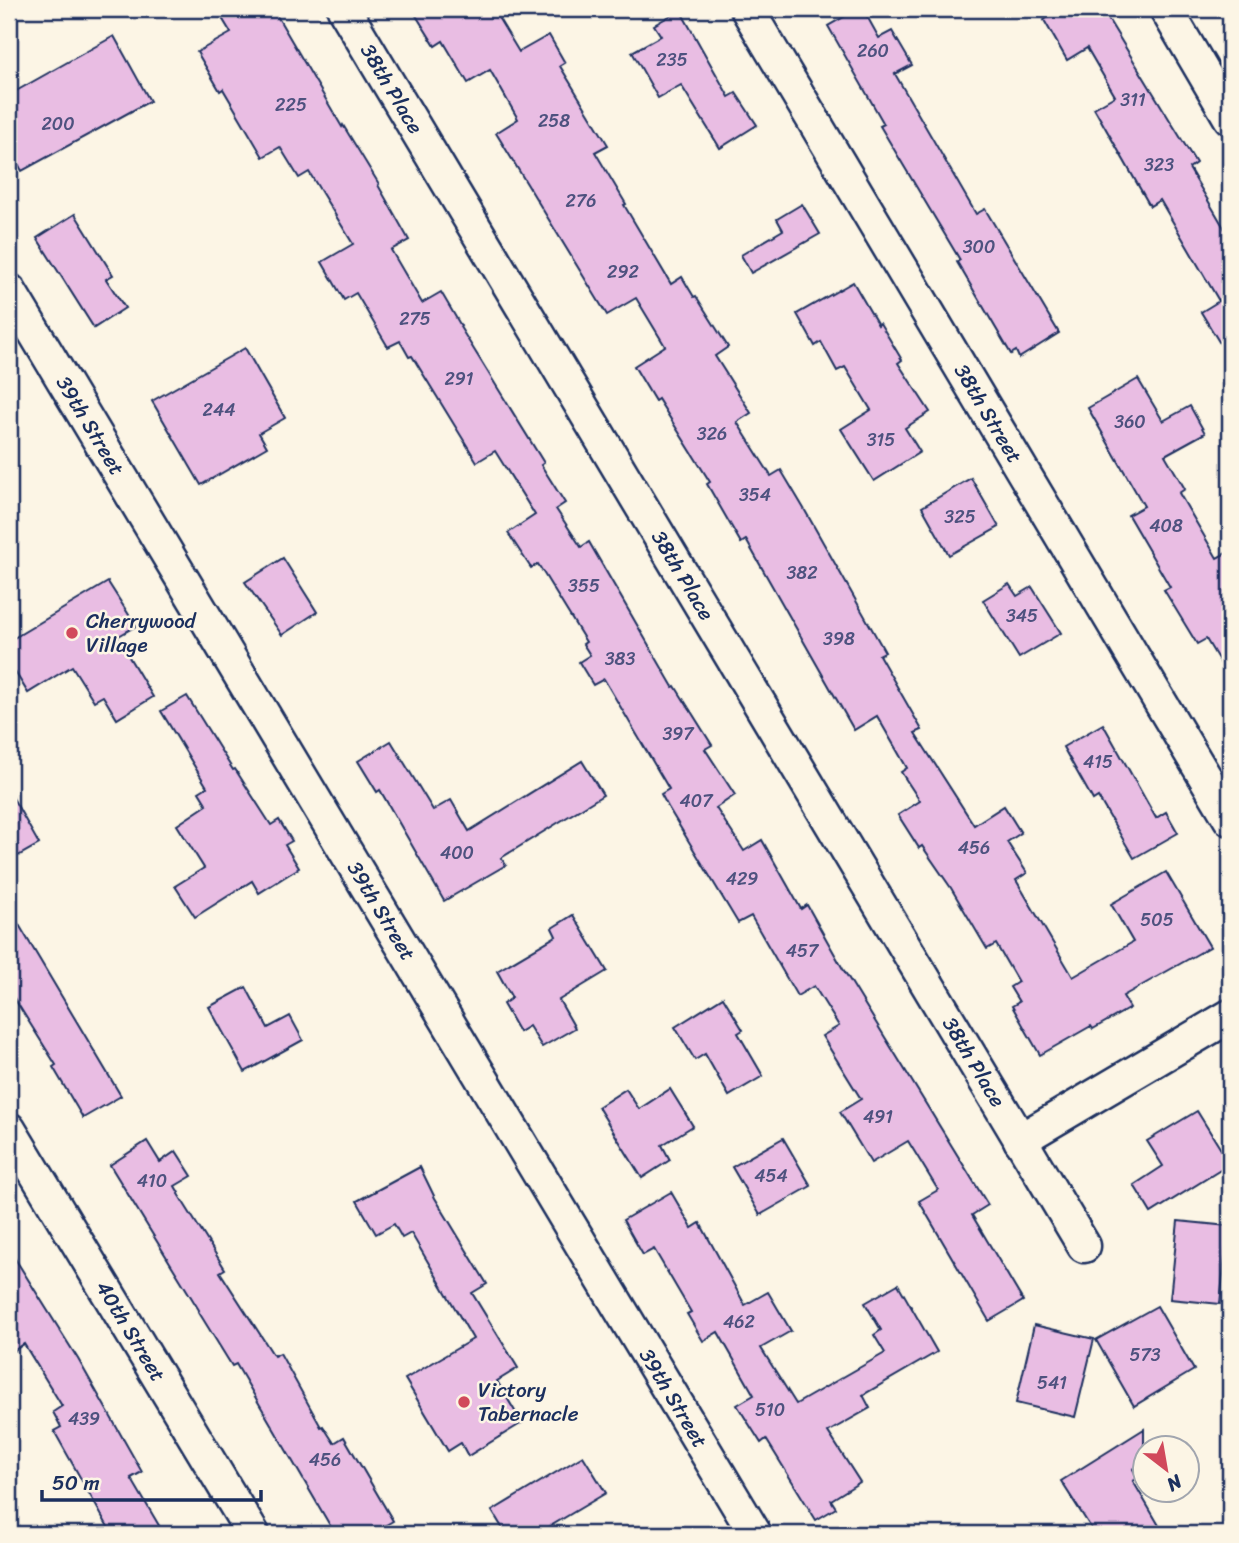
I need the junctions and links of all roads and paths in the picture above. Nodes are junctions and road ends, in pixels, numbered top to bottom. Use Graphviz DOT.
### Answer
graph roads {
  1 [pos="344,9"];
  2 [pos="747,9"];
  3 [pos="1166,9"];
  4 [pos="1230,118"];
  5 [pos="9,290"];
  6 [pos="1230,818"];
  7 [pos="1230,1016"];
  8 [pos="9,1129"];
  9 [pos="1020,1140"];
  10 [pos="1084,1245"];
  11 [pos="253,1534"];
  12 [pos="755,1534"];
  1 -- 9 [label="street, 38th Place"];
  2 -- 6 [label="street, 38th Street"];
  3 -- 4 [label="street"];
  5 -- 12 [label="street, 39th Street"];
  7 -- 9 [label="street"];
  8 -- 11 [label="street, 40th Street"];
  9 -- 10 [label="street, 38th Place"];
}
